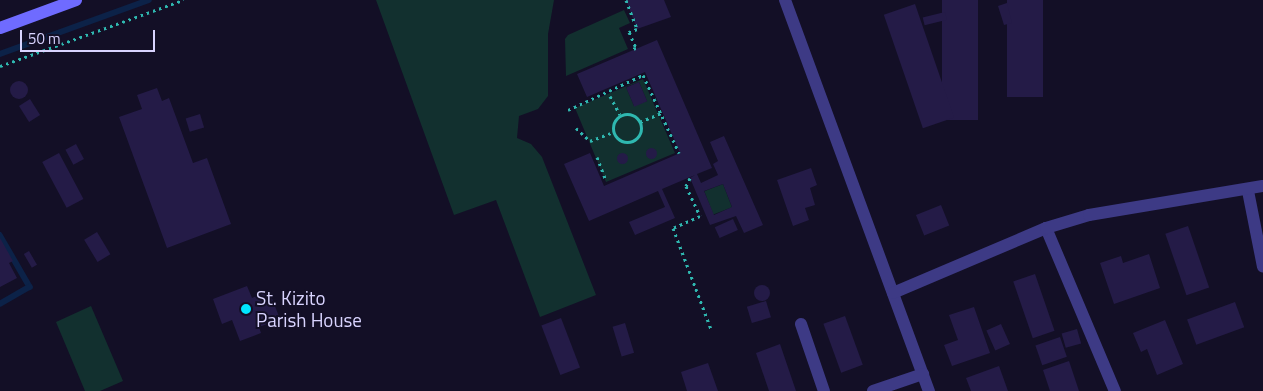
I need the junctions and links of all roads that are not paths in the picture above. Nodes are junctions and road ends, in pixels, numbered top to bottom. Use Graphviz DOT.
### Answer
graph roads {
  1 [pos="76,0"];
  2 [pos="785,0"];
  3 [pos="0,28"];
  4 [pos="1263,186"];
  5 [pos="1248,191"];
  6 [pos="1046,228"];
  7 [pos="1263,267"];
  8 [pos="893,293"];
  9 [pos="802,324"];
  10 [pos="923,374"];
  11 [pos="824,391"];
  12 [pos="873,391"];
  13 [pos="929,391"];
  14 [pos="1115,391"];
  1 -- 3 [label="main road"];
  2 -- 8 [label="street"];
  4 -- 5 [label="street"];
  5 -- 6 [label="street"];
  5 -- 7 [label="street"];
  6 -- 8 [label="street"];
  6 -- 14 [label="street"];
  8 -- 10 [label="street"];
  9 -- 11 [label="street"];
  10 -- 12 [label="street"];
  10 -- 13 [label="street"];
}
